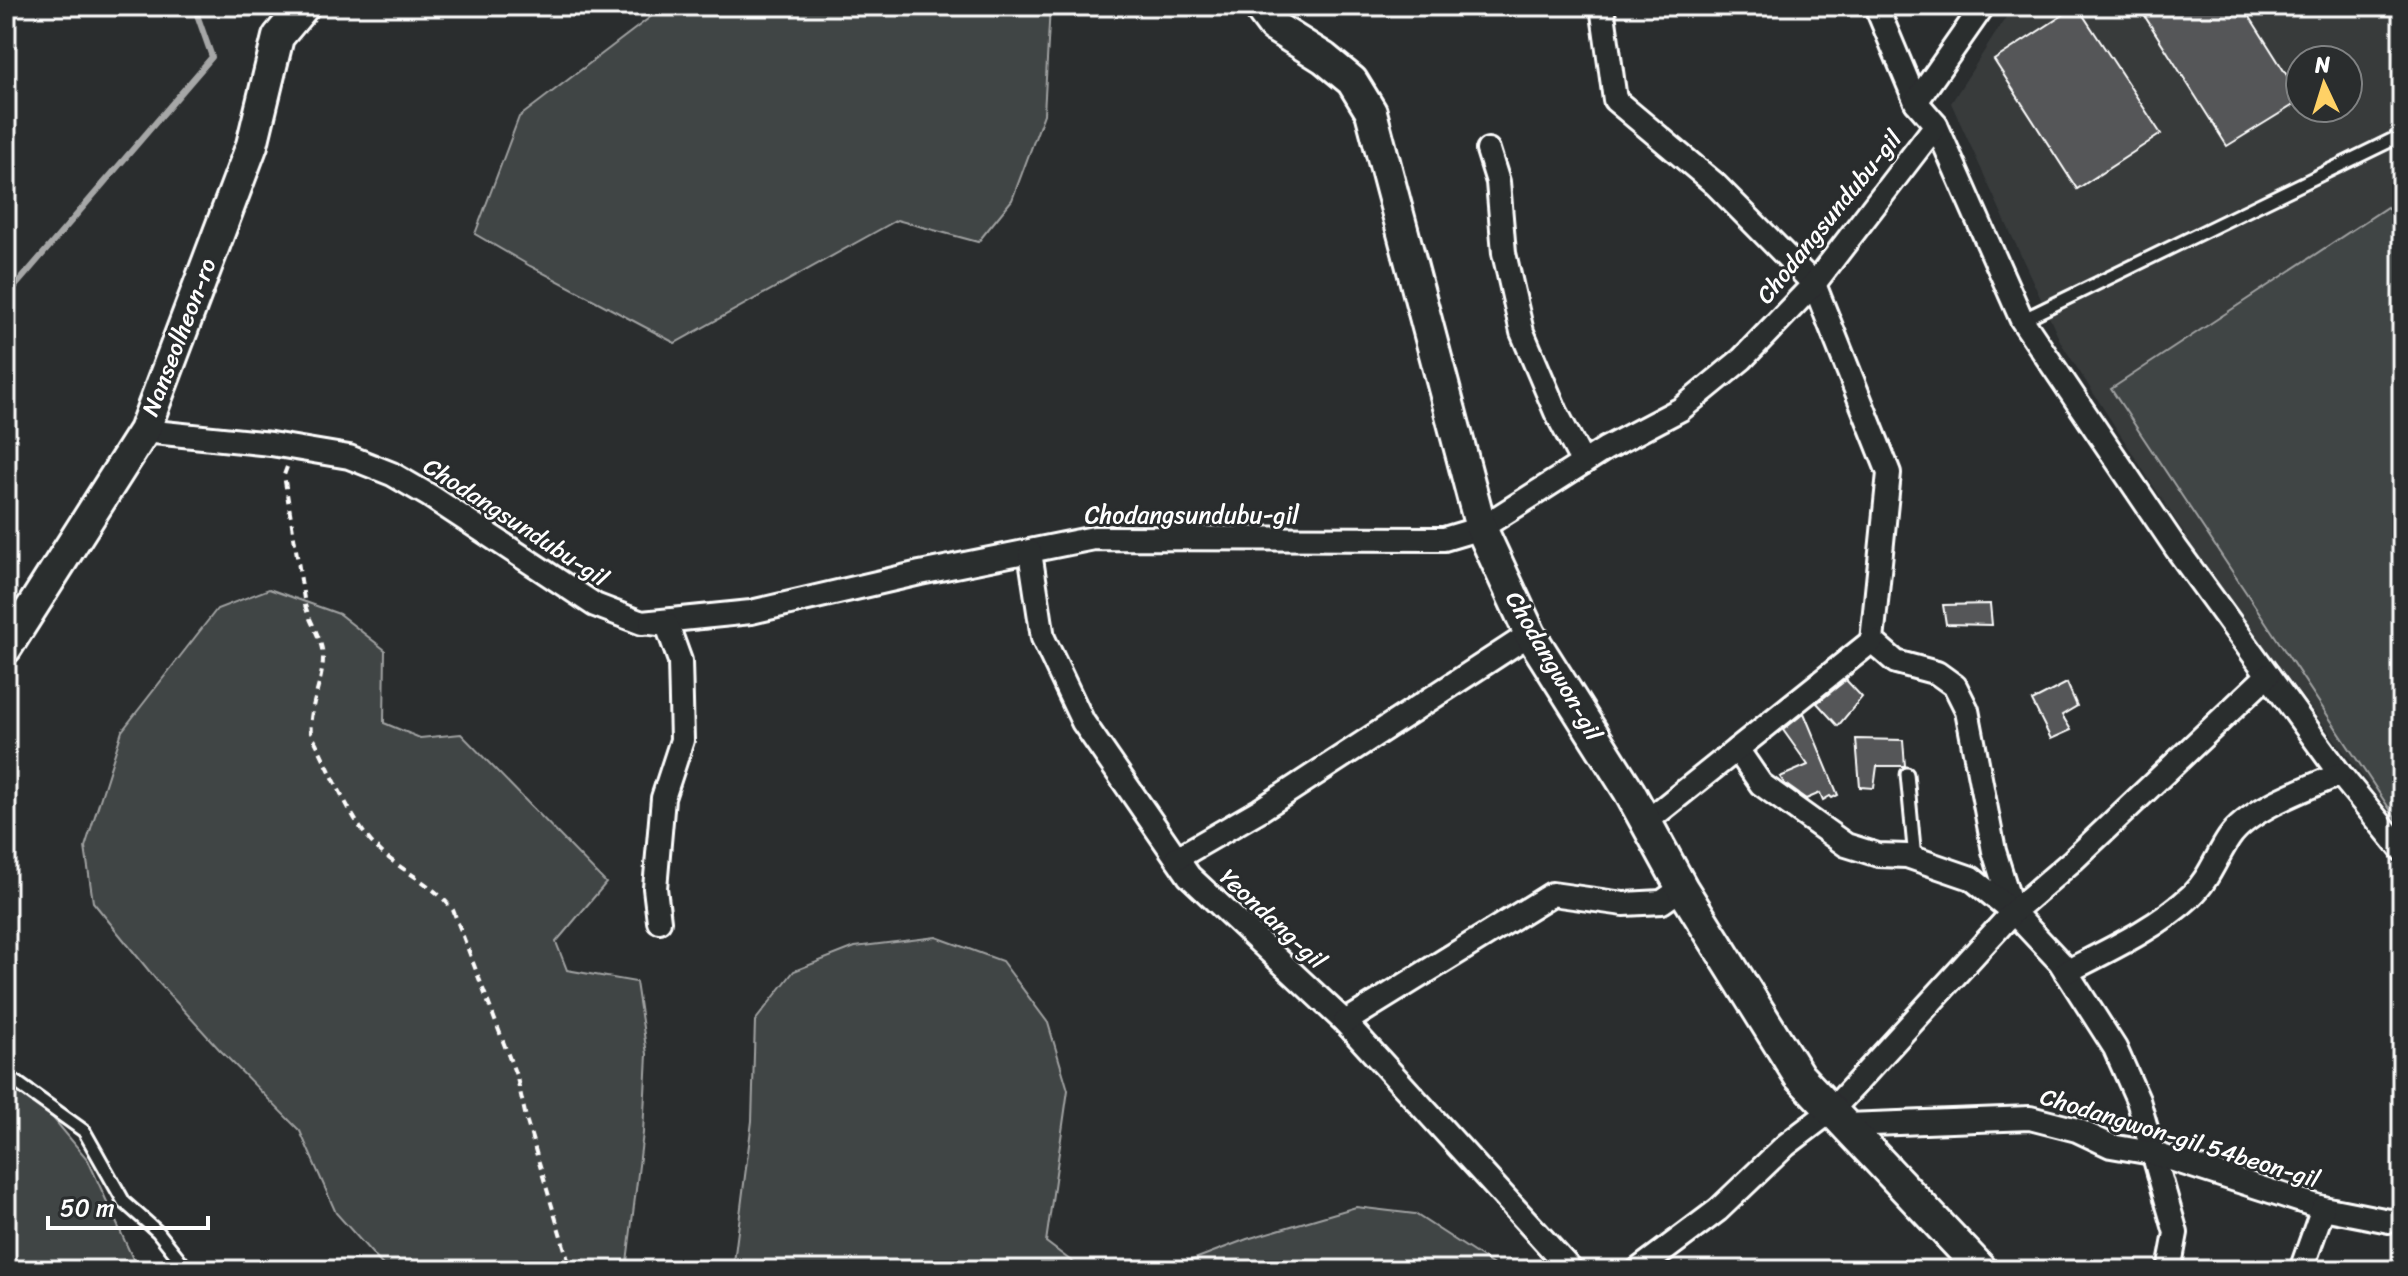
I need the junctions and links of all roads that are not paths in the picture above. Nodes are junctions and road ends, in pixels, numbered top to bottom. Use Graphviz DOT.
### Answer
graph roads {
  1 [pos="304,6"];
  2 [pos="1258,6"];
  3 [pos="1602,6"];
  4 [pos="1876,6"];
  5 [pos="1983,6"];
  6 [pos="1916,102"];
  7 [pos="1936,125"];
  8 [pos="2402,135"];
  9 [pos="1488,150"];
  10 [pos="1814,284"];
  11 [pos="2022,320"];
  12 [pos="144,431"];
  13 [pos="1583,463"];
  14 [pos="1481,528"];
  15 [pos="1030,552"];
  16 [pos="642,623"];
  17 [pos="1530,634"];
  18 [pos="1872,641"];
  19 [pos="6,648"];
  20 [pos="2268,675"];
  21 [pos="1737,749"];
  22 [pos="1907,774"];
  23 [pos="2340,774"];
  24 [pos="1646,822"];
  25 [pos="2402,850"];
  26 [pos="1177,858"];
  27 [pos="1915,859"];
  28 [pos="1682,888"];
  29 [pos="2013,912"];
  30 [pos="659,921"];
  31 [pos="2066,972"];
  32 [pos="1345,1022"];
  33 [pos="6,1075"];
  34 [pos="1839,1118"];
  35 [pos="2152,1153"];
  36 [pos="2323,1208"];
  37 [pos="2402,1219"];
  38 [pos="188,1270"];
  39 [pos="1571,1270"];
  40 [pos="1638,1270"];
  41 [pos="1982,1270"];
  42 [pos="2169,1270"];
  43 [pos="2301,1270"];
  1 -- 12 [label="street, Nanseolheon-ro"];
  2 -- 14 [label="street, Chodangwon-gil"];
  3 -- 10 [label="street"];
  4 -- 6 [label="street"];
  5 -- 6 [label="street"];
  6 -- 7 [label="street, Chodangsundubu-gil"];
  7 -- 10 [label="street, Chodangsundubu-gil"];
  7 -- 11 [label="street"];
  8 -- 11 [label="lane"];
  9 -- 13 [label="street"];
  10 -- 13 [label="street, Chodangsundubu-gil"];
  10 -- 18 [label="street"];
  11 -- 20 [label="street"];
  12 -- 16 [label="street, Chodangsundubu-gil"];
  12 -- 19 [label="street, Nanseolheon-ro"];
  13 -- 14 [label="street, Chodangsundubu-gil"];
  14 -- 15 [label="street, Chodangsundubu-gil"];
  14 -- 17 [label="street, Chodangwon-gil"];
  15 -- 16 [label="street, Chodangsundubu-gil"];
  15 -- 26 [label="street, Yeondang-gil"];
  16 -- 30 [label="street"];
  17 -- 24 [label="street, Chodangwon-gil"];
  17 -- 26 [label="street"];
  18 -- 21 [label="street"];
  18 -- 29 [label="street"];
  20 -- 23 [label="street"];
  20 -- 29 [label="street"];
  21 -- 24 [label="street"];
  21 -- 27 [label="street"];
  22 -- 27 [label="lane"];
  23 -- 25 [label="street"];
  23 -- 31 [label="street"];
  24 -- 28 [label="street, Chodangwon-gil"];
  26 -- 32 [label="street, Yeondang-gil"];
  27 -- 29 [label="street"];
  28 -- 32 [label="street"];
  28 -- 34 [label="street, Chodangwon-gil"];
  29 -- 31 [label="street"];
  29 -- 34 [label="street"];
  31 -- 35 [label="street"];
  32 -- 39 [label="street, Yeondang-gil"];
  33 -- 38 [label="lane"];
  34 -- 35 [label="street, Chodangwon-gil 54beon-gil"];
  34 -- 40 [label="street"];
  34 -- 41 [label="street, Chodangwon-gil"];
  35 -- 36 [label="street, Chodangwon-gil 54beon-gil"];
  35 -- 42 [label="street"];
  36 -- 37 [label="street, Chodangwon-gil 54beon-gil"];
  36 -- 43 [label="street"];
}
